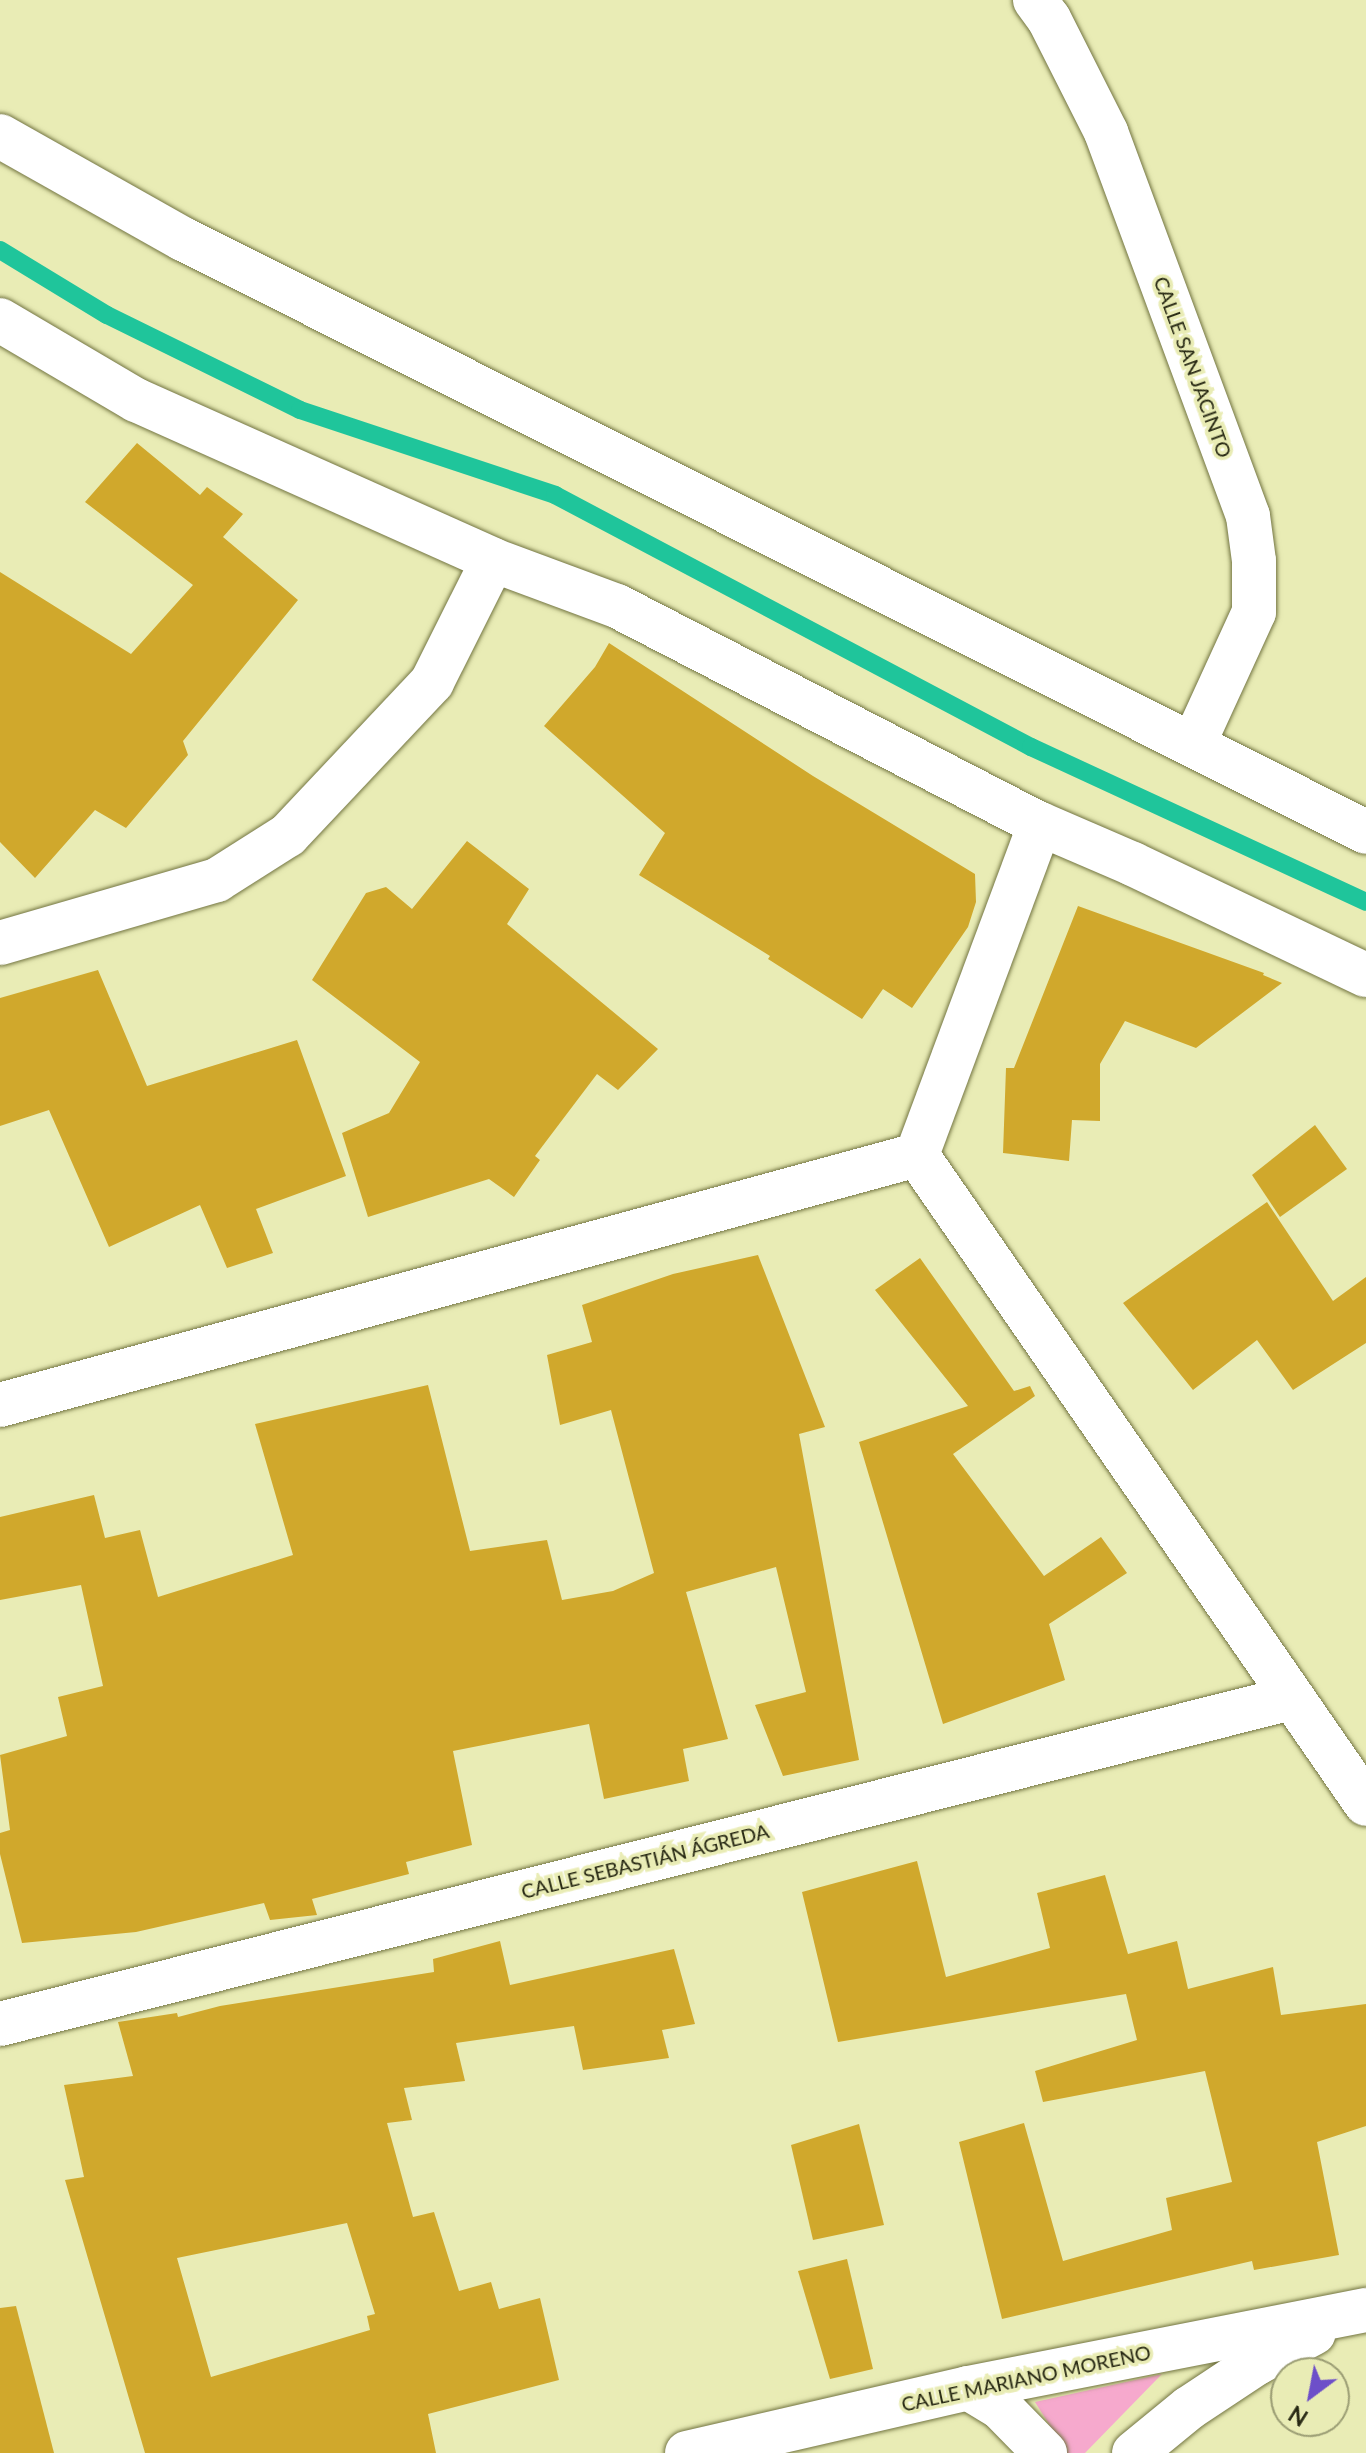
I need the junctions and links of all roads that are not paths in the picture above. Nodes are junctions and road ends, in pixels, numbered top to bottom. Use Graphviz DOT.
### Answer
graph roads {
  1 [pos="1035,0"];
  2 [pos="0,136"];
  3 [pos="0,320"];
  4 [pos="493,560"];
  5 [pos="1193,745"];
  6 [pos="1040,824"];
  7 [pos="1366,832"];
  8 [pos="0,943"];
  9 [pos="1366,975"];
  10 [pos="917,1155"];
  11 [pos="0,1405"];
  12 [pos="1291,1698"];
  13 [pos="1366,1804"];
  14 [pos="0,2024"];
  15 [pos="1362,2310"];
  16 [pos="968,2388"];
  17 [pos="687,2453"];
  18 [pos="1045,2453"];
  19 [pos="1134,2453"];
  1 -- 5 [label="street, CALLE SAN JACINTO"];
  2 -- 5 [label="street"];
  3 -- 4 [label="street"];
  4 -- 6 [label="street"];
  4 -- 8 [label="street"];
  5 -- 7 [label="street"];
  6 -- 9 [label="street"];
  6 -- 10 [label="street"];
  10 -- 11 [label="street"];
  10 -- 12 [label="street"];
  12 -- 13 [label="street"];
  12 -- 14 [label="street, CALLE SEBASTIÁN ÁGREDA"];
  15 -- 16 [label="street, CALLE MARIANO MORENO"];
  15 -- 19 [label="street"];
  16 -- 17 [label="street, CALLE MARIANO MORENO"];
  16 -- 18 [label="street"];
}
